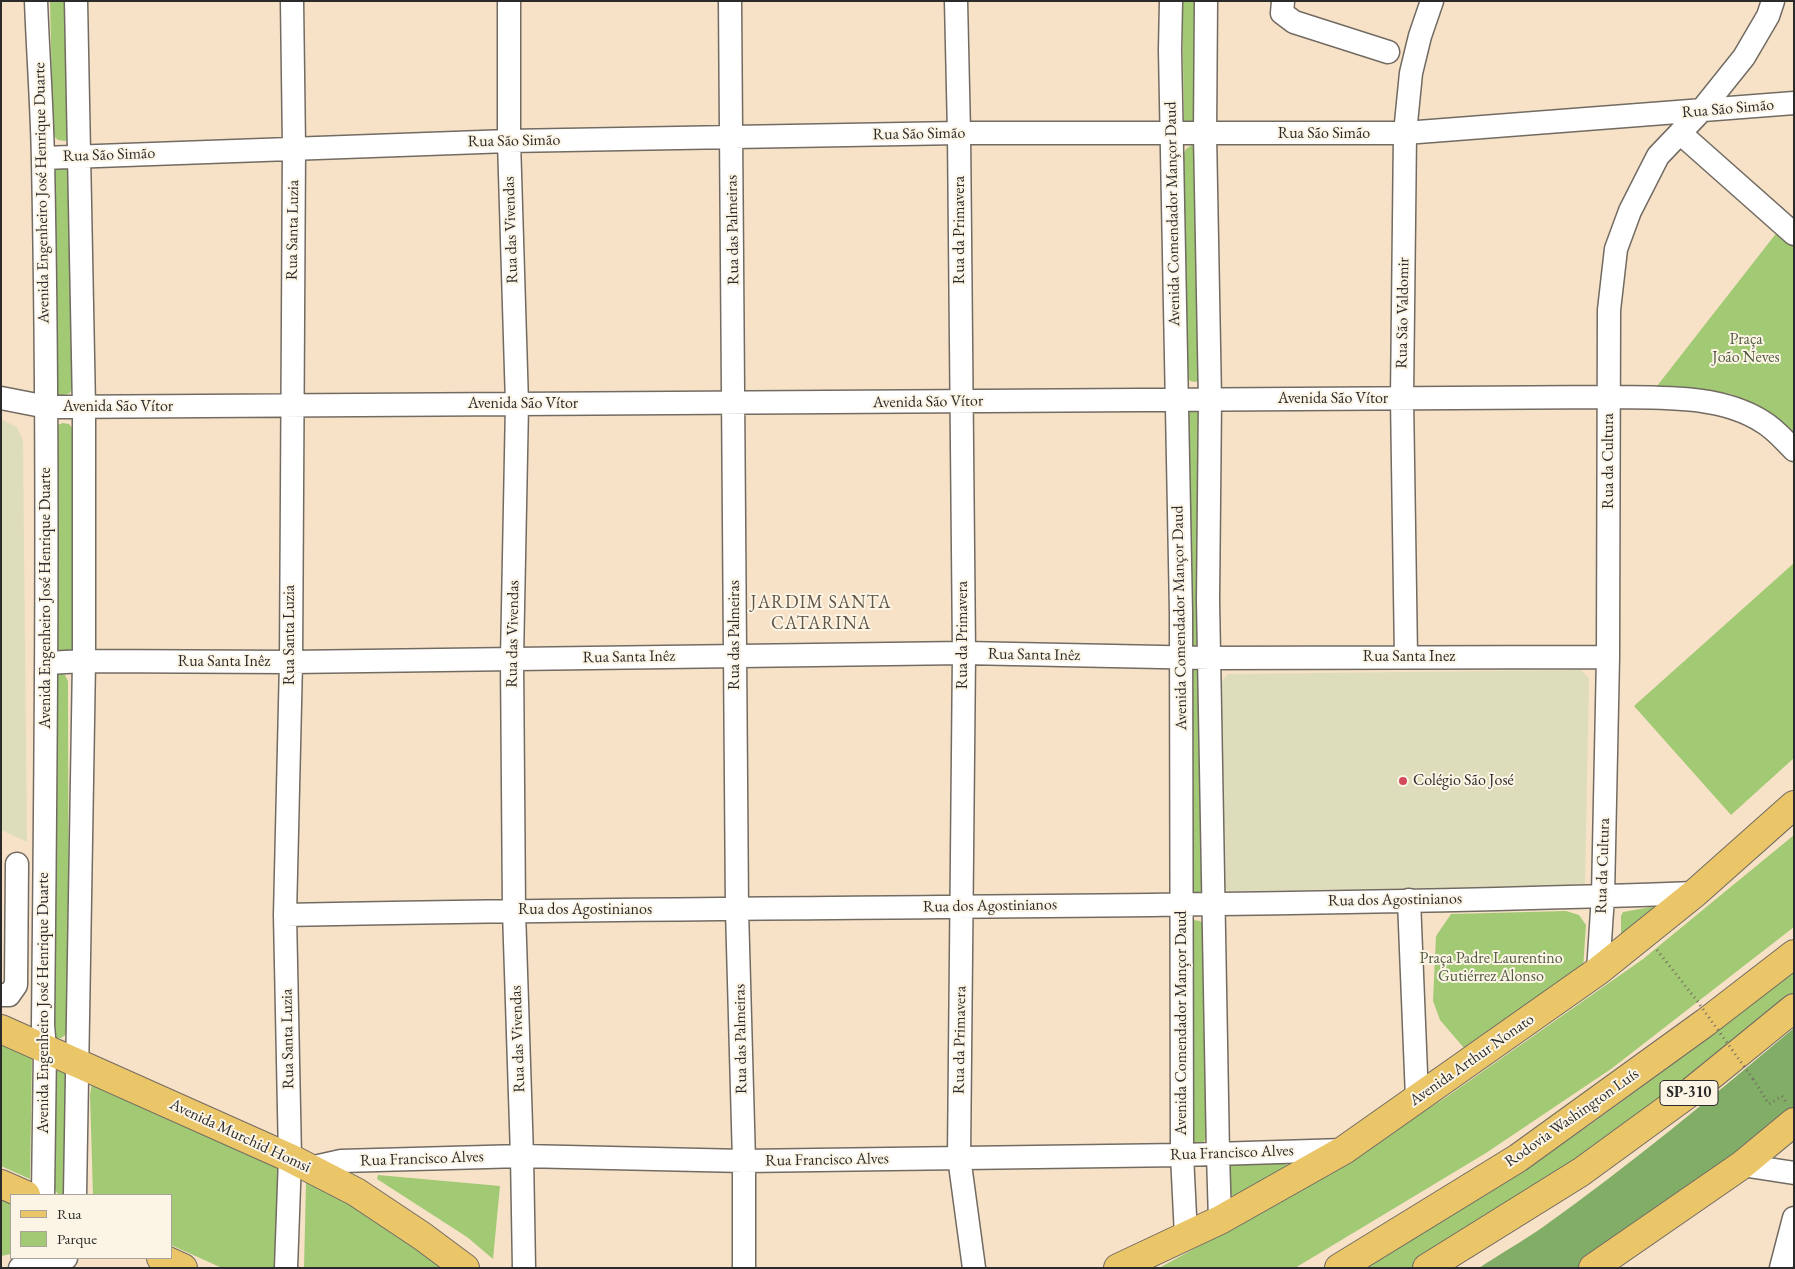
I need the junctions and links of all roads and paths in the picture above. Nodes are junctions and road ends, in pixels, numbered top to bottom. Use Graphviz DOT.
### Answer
graph roads {
  1 [pos="76,1"];
  2 [pos="292,1"];
  3 [pos="509,1"];
  4 [pos="730,1"];
  5 [pos="956,1"];
  6 [pos="1171,1"];
  7 [pos="1206,1"];
  8 [pos="1283,1"];
  9 [pos="1432,1"];
  10 [pos="1773,1"];
  11 [pos="35,2"];
  12 [pos="1388,52"];
  13 [pos="1794,103"];
  14 [pos="1700,112"];
  15 [pos="959,133"];
  16 [pos="1172,133"];
  17 [pos="1405,133"];
  18 [pos="1680,133"];
  19 [pos="1206,134"];
  20 [pos="732,137"];
  21 [pos="509,141"];
  22 [pos="294,147"];
  23 [pos="80,156"];
  24 [pos="43,158"];
  25 [pos="1794,234"];
  26 [pos="1609,397"];
  27 [pos="1,398"];
  28 [pos="1402,398"];
  29 [pos="1177,400"];
  30 [pos="1210,400"];
  31 [pos="961,401"];
  32 [pos="517,404"];
  33 [pos="734,404"];
  34 [pos="292,406"];
  35 [pos="47,407"];
  36 [pos="84,407"];
  37 [pos="1794,450"];
  38 [pos="964,654"];
  39 [pos="736,655"];
  40 [pos="1181,657"];
  41 [pos="1406,657"];
  42 [pos="1608,657"];
  43 [pos="1210,658"];
  44 [pos="512,659"];
  45 [pos="84,661"];
  46 [pos="291,662"];
  47 [pos="47,663"];
  48 [pos="1794,805"];
  49 [pos="16,864"];
  50 [pos="1695,892"];
  51 [pos="1603,896"];
  52 [pos="1409,900"];
  53 [pos="1182,904"];
  54 [pos="1214,904"];
  55 [pos="962,906"];
  56 [pos="514,910"];
  57 [pos="738,910"];
  58 [pos="285,915"];
  59 [pos="9,924"];
  60 [pos="1645,933"];
  61 [pos="1794,954"];
  62 [pos="1598,971"];
  63 [pos="1,995"];
  64 [pos="1794,1008"];
  65 [pos="1,1029"];
  66 [pos="45,1049"];
  67 [pos="78,1063"];
  68 [pos="1417,1098"];
  69 [pos="1792,1116"];
  70 [pos="1344,1150"];
  71 [pos="1218,1154"];
  72 [pos="1182,1155"];
  73 [pos="522,1156"];
  74 [pos="959,1157"];
  75 [pos="744,1161"];
  76 [pos="300,1163"];
  77 [pos="1742,1165"];
  78 [pos="1794,1173"];
  79 [pos="1,1184"];
  80 [pos="24,1194"];
  81 [pos="42,1194"];
  82 [pos="75,1194"];
  83 [pos="1794,1218"];
  84 [pos="1220,1220"];
  85 [pos="1186,1236"];
  86 [pos="163,1259"];
  87 [pos="62,1260"];
  88 [pos="20,1268"];
  89 [pos="183,1268"];
  90 [pos="286,1268"];
  91 [pos="465,1268"];
  92 [pos="524,1268"];
  93 [pos="744,1268"];
  94 [pos="974,1268"];
  95 [pos="1118,1268"];
  96 [pos="1339,1268"];
  97 [pos="1427,1268"];
  98 [pos="1593,1268"];
  99 [pos="1781,1268"];
  1 -- 23 [label="street, Avenida Engenheiro José Henrique Duarte"];
  2 -- 22 [label="street, Rua Santa Luzia"];
  3 -- 21 [label="street, Rua das Vivendas"];
  4 -- 20 [label="street, Rua das Palmeiras"];
  5 -- 15 [label="street, Rua da Primavera"];
  6 -- 16 [label="street, Avenida Comendador Mançor Daud"];
  7 -- 19 [label="street, Avenida Comendador Mançor Daud"];
  8 -- 12 [label="street"];
  9 -- 17 [label="street, Rua São Valdomir"];
  10 -- 14 [label="street, Rua da Cultura"];
  11 -- 24 [label="street, Avenida Engenheiro José Henrique Duarte"];
  13 -- 14 [label="street, Rua São Simão"];
  14 -- 17 [label="street, Rua São Simão"];
  14 -- 18 [label="street, Rua da Cultura"];
  15 -- 16 [label="street, Rua São Simão"];
  15 -- 20 [label="street, Rua São Simão"];
  15 -- 31 [label="street, Rua da Primavera"];
  16 -- 19 [label="street, Rua São Simão"];
  16 -- 29 [label="street, Avenida Comendador Mançor Daud"];
  17 -- 19 [label="street, Rua São Simão"];
  17 -- 28 [label="street, Rua São Valdomir"];
  18 -- 25 [label="street"];
  18 -- 26 [label="street, Rua da Cultura"];
  19 -- 30 [label="street, Avenida Comendador Mançor Daud"];
  20 -- 21 [label="street, Rua São Simão"];
  20 -- 33 [label="street, Rua das Palmeiras"];
  21 -- 22 [label="street, Rua São Simão"];
  21 -- 32 [label="street, Rua das Vivendas"];
  22 -- 23 [label="street, Rua São Simão"];
  22 -- 34 [label="street, Rua Santa Luzia"];
  23 -- 24 [label="street, Rua São Simão"];
  23 -- 36 [label="street, Avenida Engenheiro José Henrique Duarte"];
  24 -- 35 [label="street, Avenida Engenheiro José Henrique Duarte"];
  26 -- 28 [label="street, Avenida São Vítor"];
  26 -- 37 [label="street, Avenida São Vítor"];
  26 -- 42 [label="street, Rua da Cultura"];
  27 -- 35 [label="street, Avenida São Vítor"];
  28 -- 30 [label="street, Avenida São Vítor"];
  28 -- 41 [label="street, Rua São Valdomir"];
  29 -- 30 [label="street, Avenida São Vítor"];
  29 -- 31 [label="street, Avenida São Vítor"];
  29 -- 40 [label="street, Avenida Comendador Mançor Daud"];
  30 -- 43 [label="street, Avenida Comendador Mançor Daud"];
  31 -- 33 [label="street, Avenida São Vítor"];
  31 -- 38 [label="street, Rua da Primavera"];
  32 -- 33 [label="street, Avenida São Vítor"];
  32 -- 34 [label="street, Avenida São Vítor"];
  32 -- 44 [label="street, Rua das Vivendas"];
  33 -- 39 [label="street, Rua das Palmeiras"];
  34 -- 36 [label="street, Avenida São Vítor"];
  34 -- 46 [label="street, Rua Santa Luzia"];
  35 -- 36 [label="street, Avenida São Vítor"];
  35 -- 47 [label="street, Avenida Engenheiro José Henrique Duarte"];
  36 -- 45 [label="street, Avenida Engenheiro José Henrique Duarte"];
  38 -- 39 [label="street, Rua Santa Inêz"];
  38 -- 40 [label="street, Rua Santa Inêz"];
  38 -- 55 [label="street, Rua da Primavera"];
  39 -- 44 [label="street, Rua Santa Inêz"];
  39 -- 57 [label="street, Rua das Palmeiras"];
  40 -- 43 [label="street, Rua Santa Inêz"];
  40 -- 53 [label="street, Avenida Comendador Mançor Daud"];
  41 -- 42 [label="street, Rua Santa Inez"];
  41 -- 43 [label="street, Rua Santa Inez"];
  42 -- 51 [label="street, Rua da Cultura"];
  43 -- 54 [label="street, Avenida Comendador Mançor Daud"];
  44 -- 46 [label="street, Rua Santa Inêz"];
  44 -- 56 [label="street, Rua das Vivendas"];
  45 -- 46 [label="street, Rua Santa Inêz"];
  45 -- 47 [label="street, Rua Santa Inêz"];
  45 -- 67 [label="street, Avenida Engenheiro José Henrique Duarte"];
  46 -- 58 [label="street, Rua Santa Luzia"];
  47 -- 66 [label="street, Avenida Engenheiro José Henrique Duarte"];
  48 -- 50 [label="main road, Avenida Arthur Nonato"];
  49 -- 59 [label="street"];
  50 -- 51 [label="street, Rua dos Agostinianos"];
  50 -- 60 [label="main road, Avenida Arthur Nonato"];
  51 -- 52 [label="street, Rua dos Agostinianos"];
  51 -- 62 [label="street, Rua da Cultura"];
  52 -- 54 [label="street, Rua dos Agostinianos"];
  52 -- 68 [label="street"];
  53 -- 54 [label="street, Rua dos Agostinianos"];
  53 -- 55 [label="street, Rua dos Agostinianos"];
  53 -- 72 [label="street, Avenida Comendador Mançor Daud"];
  54 -- 71 [label="street, Avenida Comendador Mançor Daud"];
  55 -- 57 [label="street, Rua dos Agostinianos"];
  55 -- 74 [label="street, Rua da Primavera"];
  56 -- 57 [label="street, Rua dos Agostinianos"];
  56 -- 58 [label="street, Rua dos Agostinianos"];
  56 -- 73 [label="street, Rua das Vivendas"];
  57 -- 75 [label="street, Rua das Palmeiras"];
  58 -- 76 [label="street, Rua Santa Luzia"];
  59 -- 63 [label="street"];
  60 -- 62 [label="main road, Avenida Arthur Nonato"];
  60 -- 69 [label="path, bridge"];
  61 -- 96 [label="main road, Rodovia Washington Luís / SP-310"];
  62 -- 68 [label="main road, Avenida Arthur Nonato"];
  64 -- 97 [label="main road, SP-310"];
  65 -- 66 [label="main road, Avenida Murchid Homsi"];
  66 -- 67 [label="main road, Avenida Murchid Homsi"];
  66 -- 81 [label="street, Avenida Engenheiro José Henrique Duarte"];
  67 -- 76 [label="main road, Avenida Murchid Homsi"];
  67 -- 82 [label="street, Avenida Engenheiro José Henrique Duarte"];
  68 -- 70 [label="main road, Avenida Arthur Nonato"];
  69 -- 77 [label="main road"];
  70 -- 71 [label="street, Rua Francisco Alves"];
  70 -- 84 [label="main road, Avenida Arthur Nonato"];
  71 -- 72 [label="street, Rua Francisco Alves"];
  71 -- 84 [label="street, Avenida Comendador Mançor Daud"];
  72 -- 74 [label="street, Rua Francisco Alves"];
  72 -- 85 [label="street, Avenida Comendador Mançor Daud"];
  73 -- 75 [label="street, Rua Francisco Alves"];
  73 -- 76 [label="street, Rua Francisco Alves"];
  73 -- 92 [label="street, Rua das Vivendas"];
  74 -- 75 [label="street, Rua Francisco Alves"];
  74 -- 94 [label="street, Rua da Primavera"];
  75 -- 93 [label="street, Rua das Palmeiras"];
  76 -- 90 [label="street, Rua Santa Luzia"];
  76 -- 91 [label="main road, Avenida Murchid Homsi"];
  77 -- 78 [label="street"];
  77 -- 98 [label="main road"];
  79 -- 80 [label="main road"];
  83 -- 99 [label="street"];
  84 -- 85 [label="main road, Avenida Arthur Nonato"];
  85 -- 95 [label="main road, Avenida Arthur Nonato"];
  86 -- 89 [label="main road"];
  87 -- 88 [label="street"];
}
